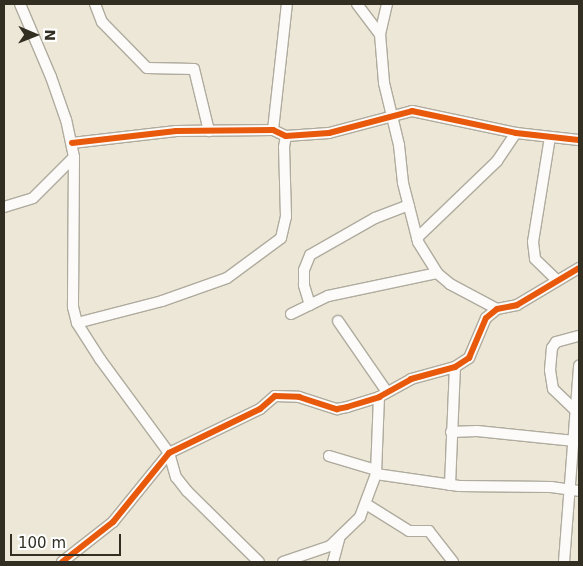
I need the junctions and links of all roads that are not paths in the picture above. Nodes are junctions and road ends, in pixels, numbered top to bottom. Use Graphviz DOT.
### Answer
graph roads {
  1 [pos="20,4"];
  2 [pos="95,4"];
  3 [pos="286,4"];
  4 [pos="357,4"];
  5 [pos="387,4"];
  6 [pos="380,34"];
  7 [pos="390,115"];
  8 [pos="273,130"];
  9 [pos="209,131"];
  10 [pos="516,133"];
  11 [pos="286,136"];
  12 [pos="550,137"];
  13 [pos="579,140"];
  14 [pos="72,143"];
  15 [pos="74,157"];
  16 [pos="409,205"];
  17 [pos="4,208"];
  18 [pos="417,238"];
  19 [pos="579,268"];
  20 [pos="438,273"];
  21 [pos="557,280"];
  22 [pos="310,305"];
  23 [pos="496,309"];
  24 [pos="291,314"];
  25 [pos="338,321"];
  26 [pos="77,323"];
  27 [pos="579,336"];
  28 [pos="579,366"];
  29 [pos="455,367"];
  30 [pos="579,390"];
  31 [pos="383,394"];
  32 [pos="577,412"];
  33 [pos="577,429"];
  34 [pos="451,432"];
  35 [pos="574,442"];
  36 [pos="169,453"];
  37 [pos="328,456"];
  38 [pos="376,472"];
  39 [pos="450,485"];
  40 [pos="575,490"];
  41 [pos="366,504"];
  42 [pos="339,539"];
  43 [pos="62,562"];
  44 [pos="259,562"];
  45 [pos="283,562"];
  46 [pos="333,562"];
  47 [pos="453,562"];
  48 [pos="564,562"];
  1 -- 14 [label="street"];
  2 -- 9 [label="street"];
  3 -- 8 [label="street"];
  4 -- 6 [label="street"];
  5 -- 6 [label="street"];
  6 -- 7 [label="street"];
  7 -- 10 [label="street"];
  7 -- 11 [label="street"];
  7 -- 16 [label="street"];
  8 -- 9 [label="street"];
  8 -- 11 [label="street"];
  9 -- 14 [label="street"];
  10 -- 12 [label="street"];
  10 -- 18 [label="street"];
  11 -- 26 [label="street"];
  12 -- 13 [label="street"];
  12 -- 21 [label="street"];
  14 -- 15 [label="street"];
  15 -- 17 [label="street"];
  15 -- 26 [label="street"];
  16 -- 18 [label="street"];
  16 -- 22 [label="street"];
  18 -- 20 [label="street"];
  19 -- 21 [label="street"];
  20 -- 22 [label="street"];
  20 -- 23 [label="street"];
  21 -- 23 [label="street"];
  22 -- 24 [label="street"];
  23 -- 29 [label="street"];
  25 -- 31 [label="street"];
  26 -- 36 [label="street"];
  27 -- 32 [label="street"];
  28 -- 30 [label="street"];
  29 -- 31 [label="street"];
  29 -- 34 [label="street"];
  30 -- 32 [label="street"];
  31 -- 36 [label="street"];
  31 -- 38 [label="street"];
  32 -- 33 [label="street"];
  33 -- 35 [label="street"];
  34 -- 35 [label="street"];
  34 -- 39 [label="street"];
  35 -- 40 [label="street"];
  36 -- 43 [label="street"];
  36 -- 44 [label="street"];
  37 -- 38 [label="street"];
  38 -- 39 [label="street"];
  38 -- 41 [label="street"];
  39 -- 40 [label="street"];
  40 -- 48 [label="street"];
  41 -- 42 [label="street"];
  41 -- 47 [label="street"];
  42 -- 45 [label="street"];
  42 -- 46 [label="street"];
}
